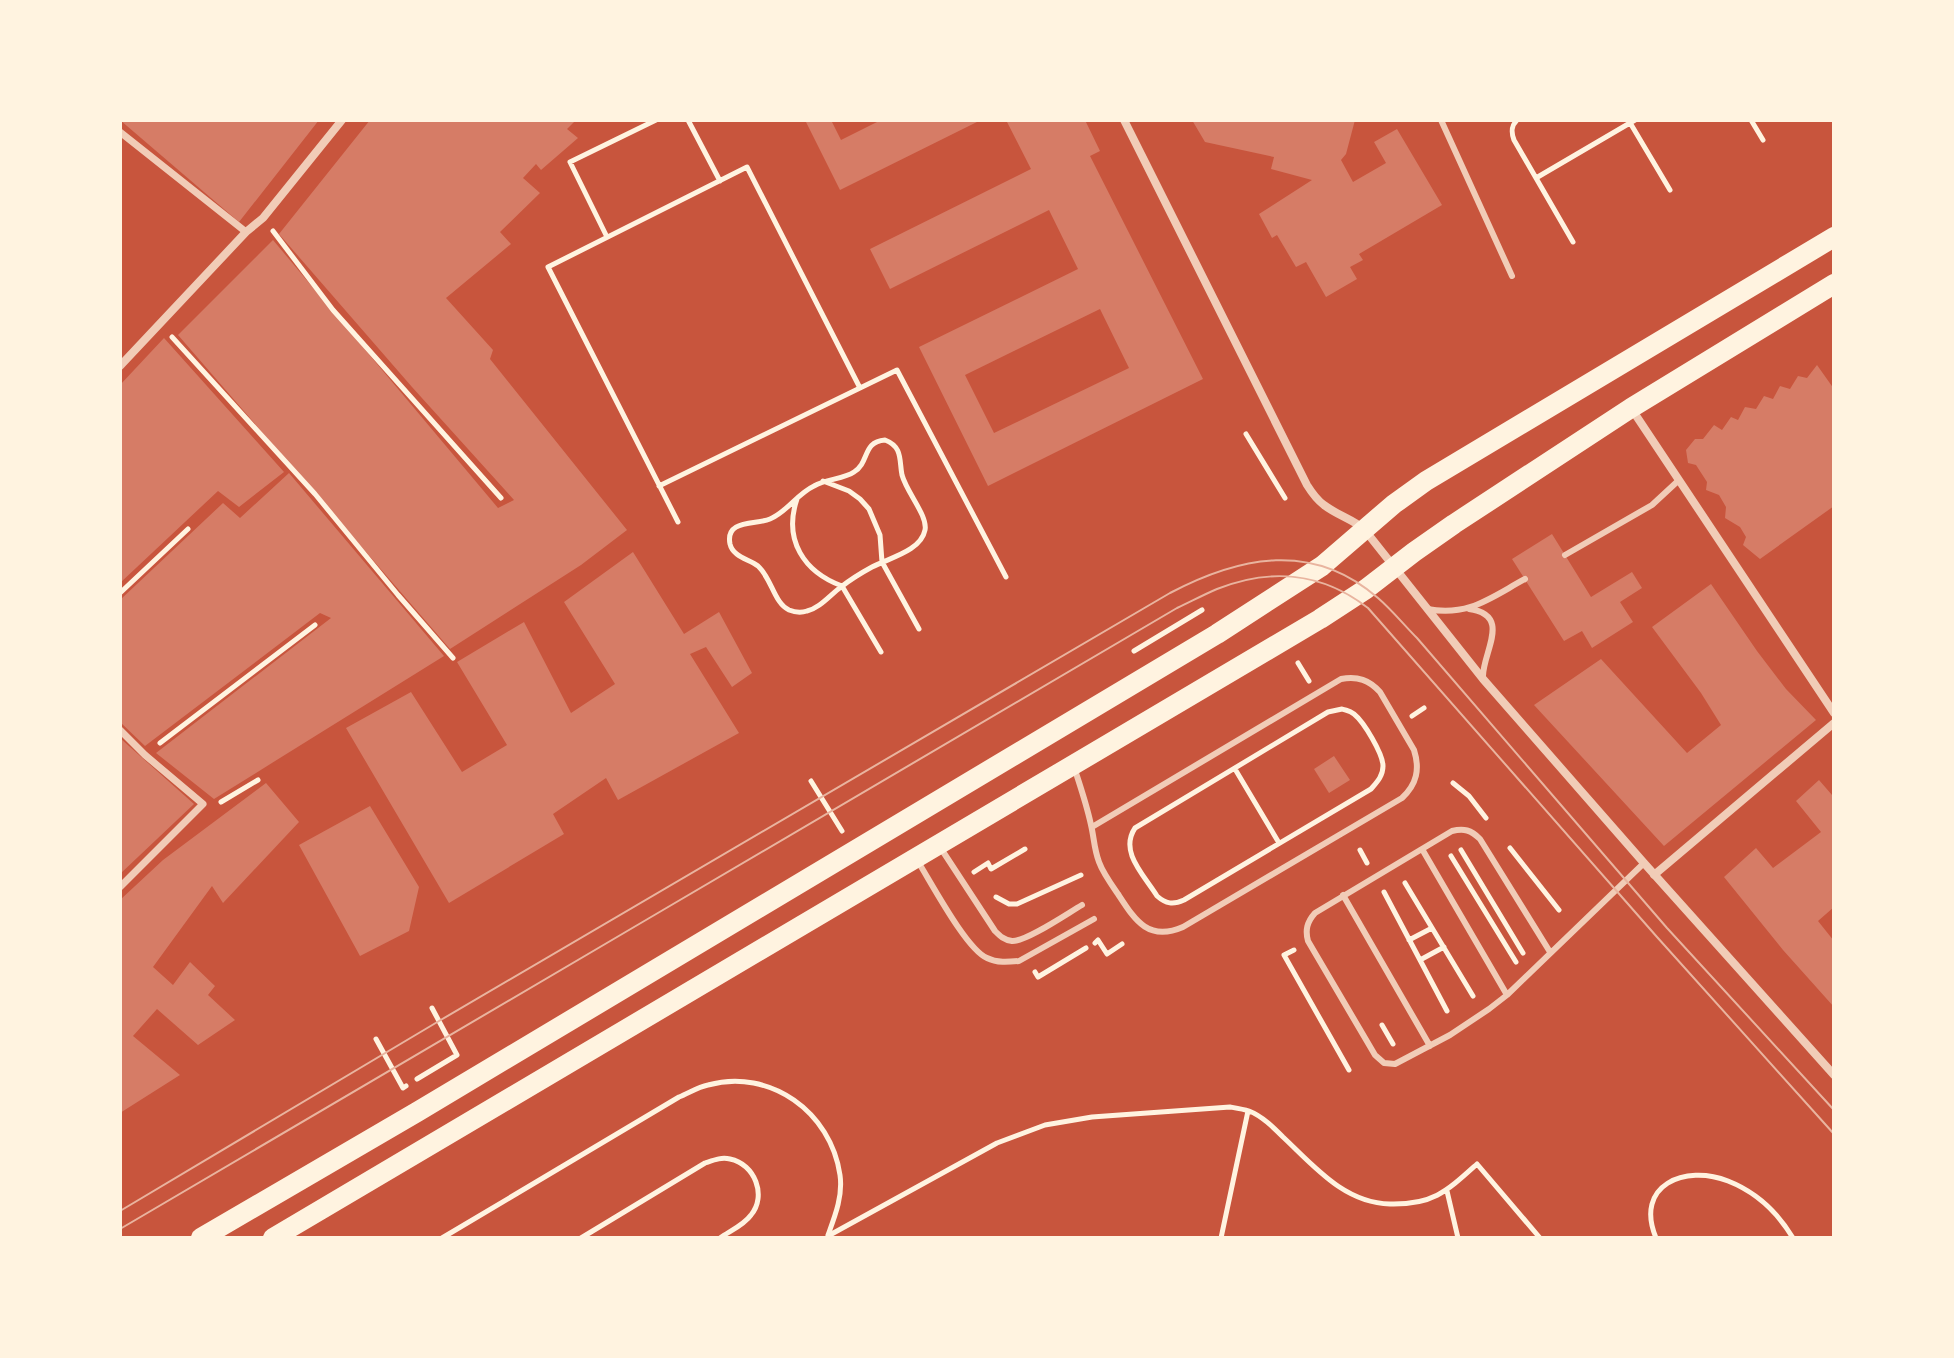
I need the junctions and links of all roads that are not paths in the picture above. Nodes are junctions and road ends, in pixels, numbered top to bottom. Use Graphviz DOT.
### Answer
graph roads {
  1 [pos="342,120"];
  2 [pos="1124,120"];
  3 [pos="1441,120"];
  4 [pos="120,132"];
  5 [pos="246,232"];
  6 [pos="1834,237"];
  7 [pos="1512,276"];
  8 [pos="1834,284"];
  9 [pos="120,366"];
  10 [pos="1631,408"];
  11 [pos="1679,480"];
  12 [pos="1364,529"];
  13 [pos="1565,555"];
  14 [pos="1394,567"];
  15 [pos="1525,579"];
  16 [pos="1427,609"];
  17 [pos="1469,609"];
  18 [pos="1483,679"];
  19 [pos="1834,713"];
  20 [pos="1834,723"];
  21 [pos="120,730"];
  22 [pos="1072,764"];
  23 [pos="1092,827"];
  24 [pos="937,843"];
  25 [pos="1422,849"];
  26 [pos="915,857"];
  27 [pos="1644,863"];
  28 [pos="1654,875"];
  29 [pos="120,887"];
  30 [pos="1343,895"];
  31 [pos="1082,905"];
  32 [pos="1094,919"];
  33 [pos="1550,952"];
  34 [pos="1507,995"];
  35 [pos="1430,1046"];
  36 [pos="1834,1075"];
  37 [pos="201,1238"];
  38 [pos="273,1238"];
  1 -- 5 [label="street"];
  2 -- 12 [label="street"];
  3 -- 7 [label="lane"];
  4 -- 5 [label="street"];
  5 -- 9 [label="street"];
  6 -- 12 [label="main road"];
  8 -- 10 [label="main road"];
  10 -- 11 [label="street"];
  10 -- 14 [label="main road"];
  11 -- 13 [label="lane"];
  11 -- 19 [label="street"];
  12 -- 14 [label="street"];
  12 -- 37 [label="main road"];
  14 -- 16 [label="street"];
  14 -- 22 [label="main road"];
  15 -- 17 [label="lane"];
  16 -- 17 [label="lane"];
  16 -- 18 [label="street"];
  17 -- 18 [label="lane"];
  18 -- 27 [label="street"];
  20 -- 28 [label="street"];
  21 -- 29 [label="street"];
  22 -- 23 [label="lane"];
  22 -- 24 [label="main road"];
  23 -- 23 [label="lane"];
  24 -- 26 [label="main road"];
  24 -- 31 [label="lane"];
  25 -- 30 [label="lane"];
  25 -- 33 [label="lane"];
  25 -- 34 [label="lane"];
  26 -- 32 [label="lane"];
  26 -- 38 [label="main road"];
  27 -- 28 [label="street"];
  27 -- 33 [label="lane"];
  28 -- 36 [label="street"];
  30 -- 35 [label="lane"];
  30 -- 35 [label="lane"];
  33 -- 34 [label="lane"];
  34 -- 35 [label="lane"];
}
